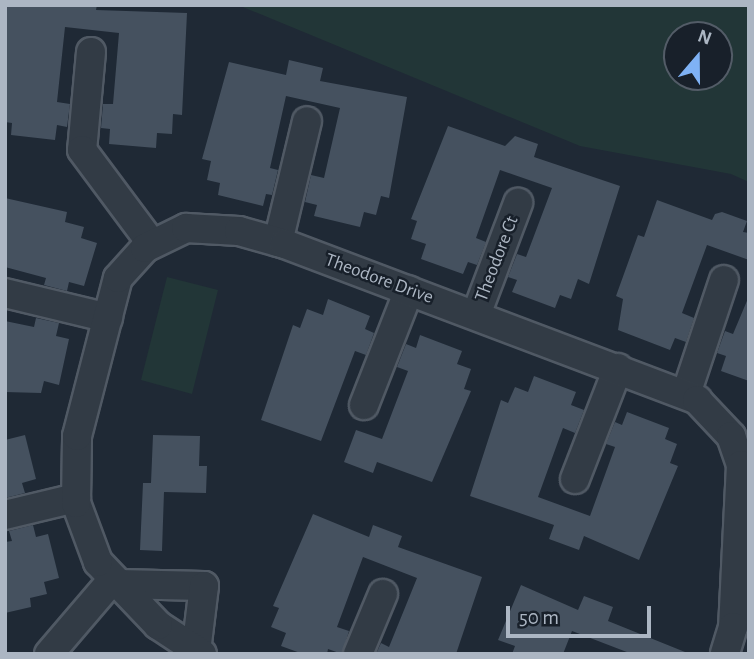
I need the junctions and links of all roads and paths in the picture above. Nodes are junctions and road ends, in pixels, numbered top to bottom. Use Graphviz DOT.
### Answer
graph roads {
  1 [pos="91,52"];
  2 [pos="307,121"];
  3 [pos="518,203"];
  4 [pos="278,242"];
  5 [pos="152,244"];
  6 [pos="724,280"];
  7 [pos="409,290"];
  8 [pos="5,293"];
  9 [pos="476,315"];
  10 [pos="108,318"];
  11 [pos="618,368"];
  12 [pos="686,394"];
  13 [pos="364,405"];
  14 [pos="744,459"];
  15 [pos="575,479"];
  16 [pos="76,498"];
  17 [pos="5,515"];
  18 [pos="742,577"];
  19 [pos="116,582"];
  20 [pos="383,594"];
  21 [pos="199,652"];
  22 [pos="49,654"];
  23 [pos="358,654"];
  24 [pos="725,654"];
  1 -- 5 [label="street"];
  2 -- 4 [label="street"];
  3 -- 9 [label="street, Theodore Ct"];
  4 -- 5 [label="street, Theodore Drive"];
  4 -- 7 [label="street, Theodore Drive"];
  5 -- 10 [label="street, Theodore Drive"];
  6 -- 12 [label="street"];
  7 -- 9 [label="street, Theodore Drive"];
  7 -- 13 [label="street"];
  8 -- 10 [label="street"];
  9 -- 11 [label="street, Theodore Drive"];
  10 -- 16 [label="street, Theodore Drive"];
  11 -- 12 [label="street, Theodore Drive"];
  11 -- 15 [label="street"];
  12 -- 14 [label="street, Theodore Drive"];
  14 -- 18 [label="street, Theodore Drive"];
  16 -- 17 [label="street"];
  16 -- 19 [label="street, Theodore Drive"];
  18 -- 24 [label="street, Theodore Drive"];
  19 -- 21 [label="street, Theodore Drive"];
  19 -- 21 [label="street, Theodore Drive"];
  19 -- 22 [label="street"];
  20 -- 23 [label="street"];
}
